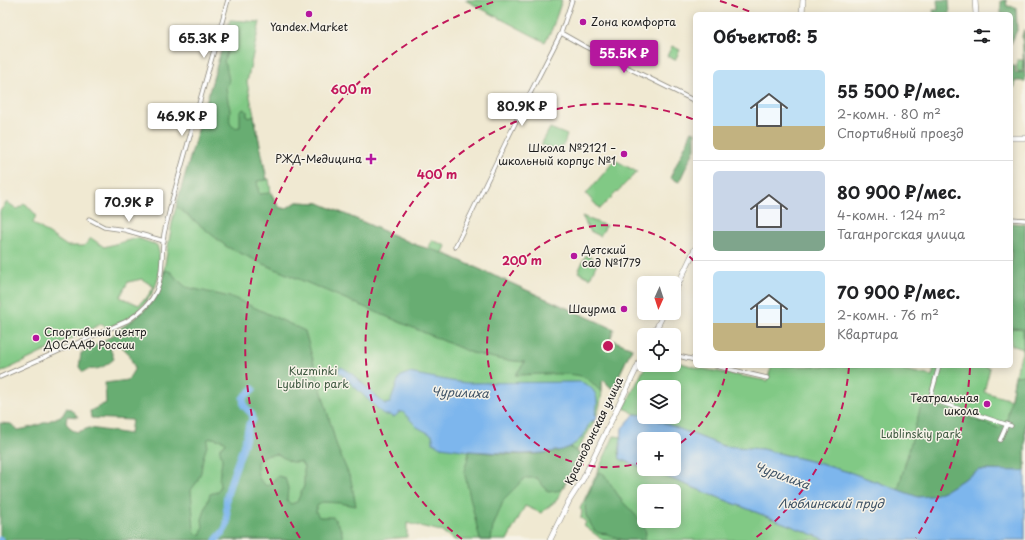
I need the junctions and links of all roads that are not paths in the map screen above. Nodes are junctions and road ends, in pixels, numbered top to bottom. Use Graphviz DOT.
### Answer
graph roads {
  1 [pos="228,0"];
  2 [pos="572,0"];
  3 [pos="803,0"];
  4 [pos="975,0"];
  5 [pos="802,12"];
  6 [pos="976,12"];
  7 [pos="561,33"];
  8 [pos="693,100"];
  9 [pos="1013,138"];
  10 [pos="1025,138"];
  11 [pos="90,219"];
  12 [pos="1013,219"];
  13 [pos="1025,220"];
  14 [pos="164,240"];
  15 [pos="455,247"];
  16 [pos="693,253"];
  17 [pos="681,278"];
  18 [pos="681,357"];
  19 [pos="693,360"];
  20 [pos="637,368"];
  21 [pos="724,368"];
  22 [pos="938,368"];
  23 [pos="0,377"];
  24 [pos="767,378"];
  25 [pos="1000,440"];
  26 [pos="550,540"];
  1 -- 14 [label="street"];
  2 -- 7 [label="street"];
  3 -- 5 [label="main road"];
  4 -- 6 [label="main road"];
  7 -- 8 [label="street"];
  7 -- 15 [label="street"];
  9 -- 10 [label="main road"];
  11 -- 14 [label="street"];
  12 -- 13 [label="street"];
  14 -- 23 [label="street"];
  16 -- 17 [label="main road"];
  18 -- 19 [label="street"];
  20 -- 26 [label="main road, Краснодонская улица"];
  21 -- 24 [label="street"];
  22 -- 25 [label="street"];
}
